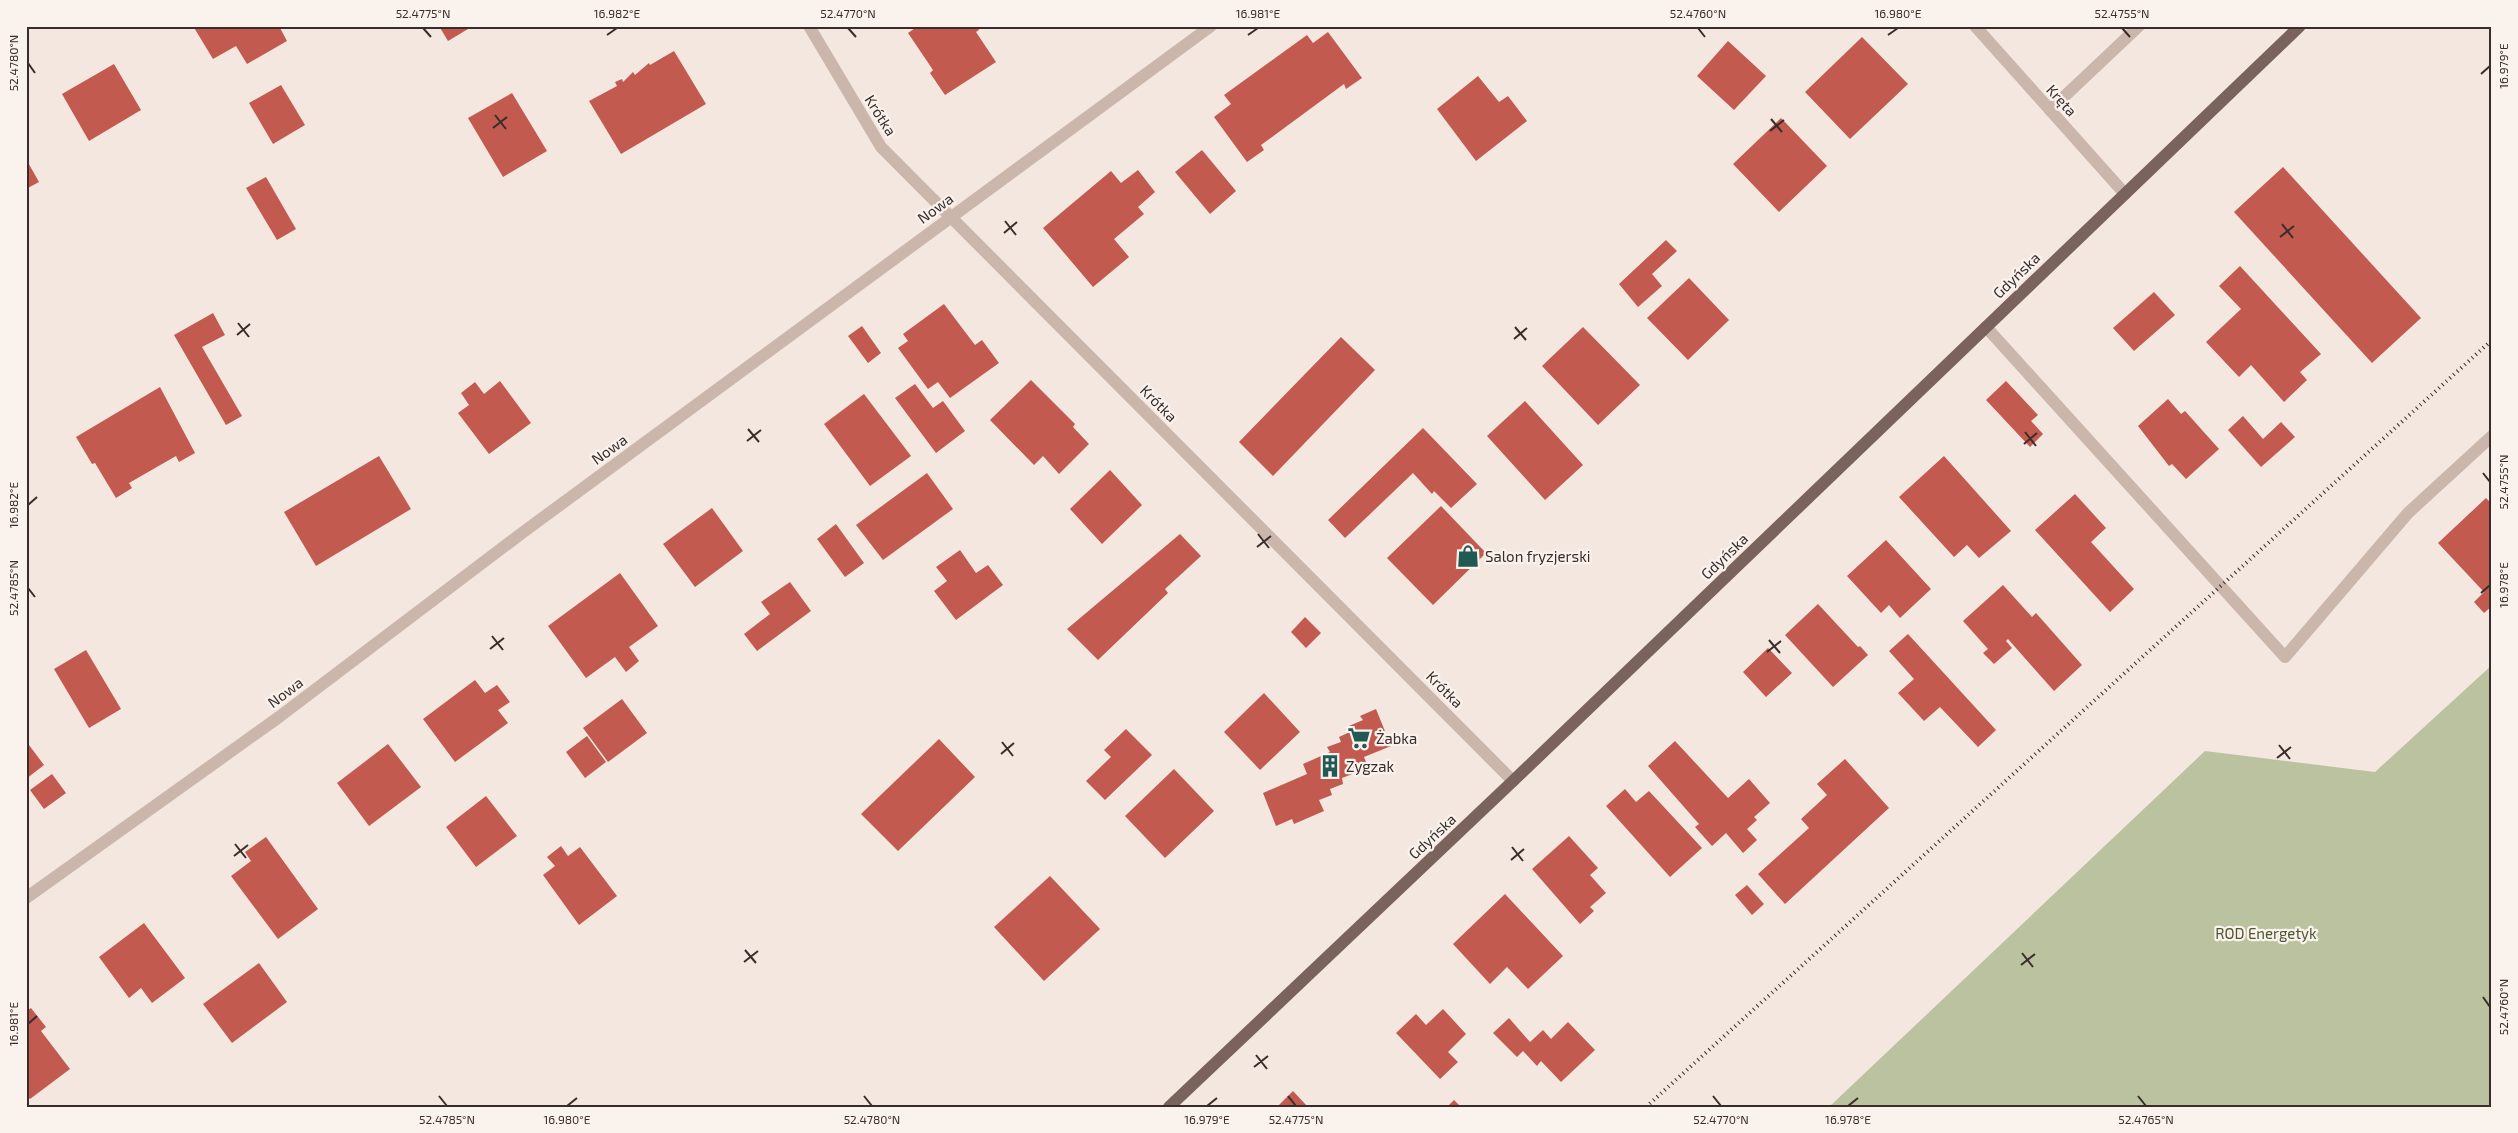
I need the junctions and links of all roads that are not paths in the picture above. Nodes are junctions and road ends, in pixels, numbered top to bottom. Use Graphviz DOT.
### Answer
graph roads {
  1 [pos="809,26"];
  2 [pos="1211,26"];
  3 [pos="1975,26"];
  4 [pos="2139,26"];
  5 [pos="2300,26"];
  6 [pos="2050,110"];
  7 [pos="2125,194"];
  8 [pos="950,217"];
  9 [pos="1986,327"];
  10 [pos="2492,436"];
  11 [pos="1513,781"];
  12 [pos="26,898"];
  13 [pos="1169,1107"];
  1 -- 8 [label="street, Krótka"];
  2 -- 8 [label="street, Nowa"];
  3 -- 6 [label="street, Kręta"];
  4 -- 6 [label="street"];
  5 -- 7 [label="main road, Gdyńska"];
  6 -- 7 [label="street, Kręta"];
  7 -- 9 [label="main road, Gdyńska"];
  8 -- 11 [label="street, Krótka"];
  8 -- 12 [label="street, Nowa"];
  9 -- 10 [label="street"];
  9 -- 11 [label="main road, Gdyńska"];
  11 -- 13 [label="main road, Gdyńska"];
}
